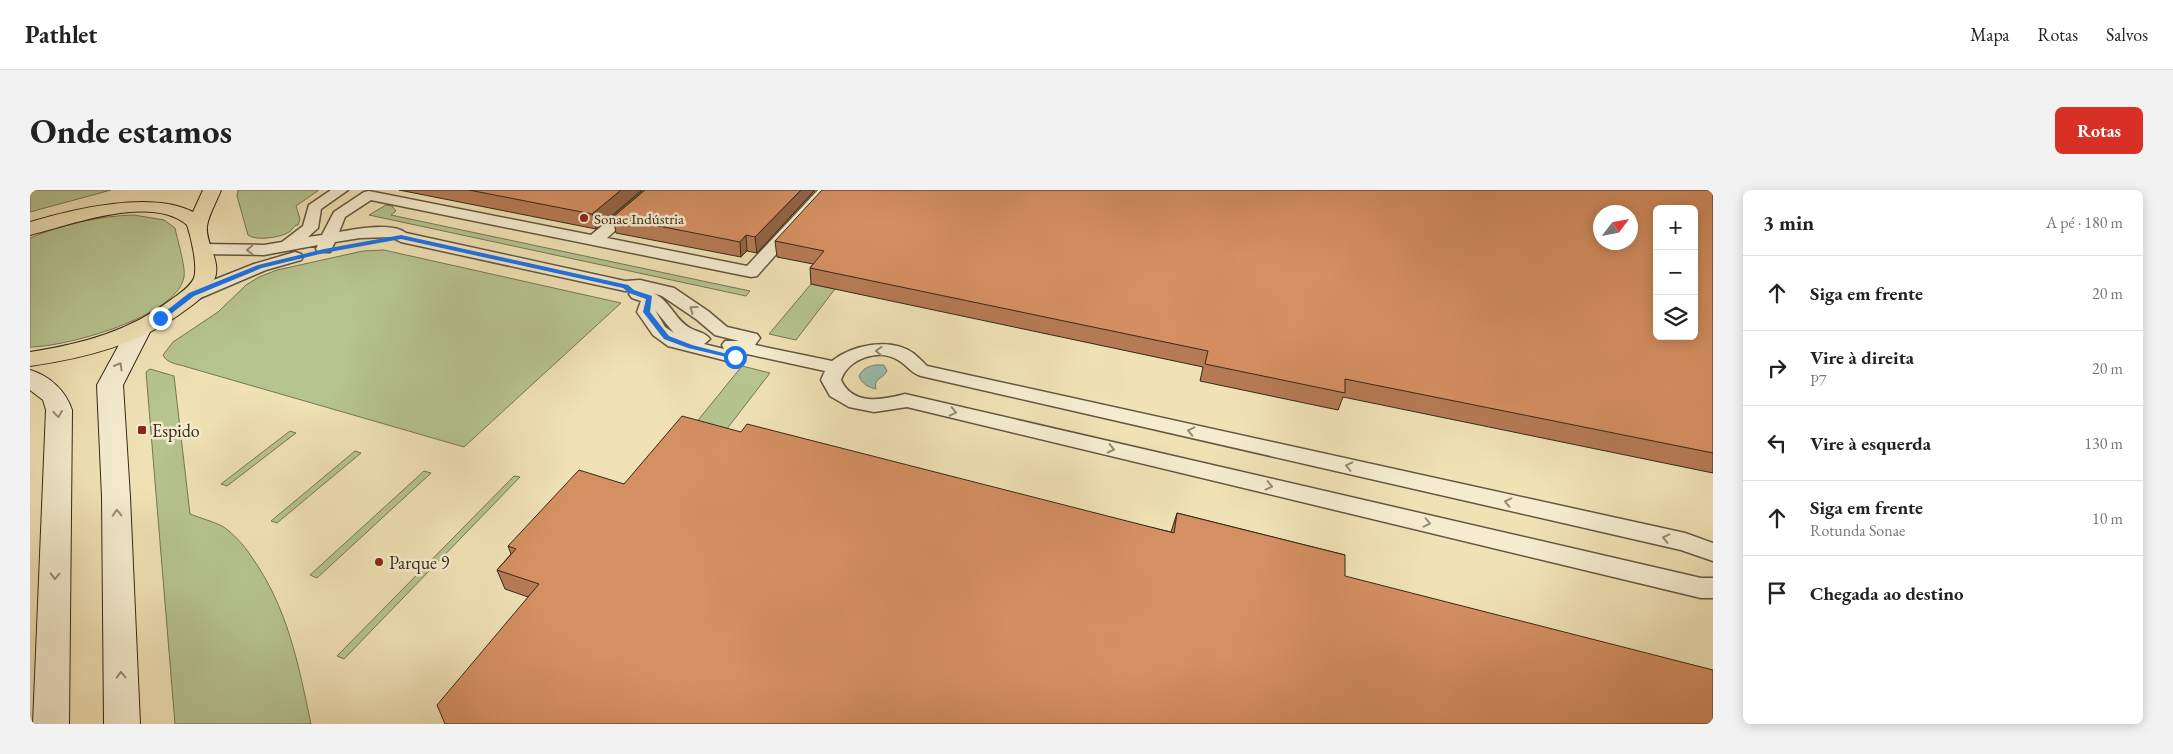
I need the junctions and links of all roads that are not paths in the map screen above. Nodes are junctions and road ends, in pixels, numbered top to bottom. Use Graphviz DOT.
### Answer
graph roads {
  1 [pos="140,190"];
  2 [pos="212,190"];
  3 [pos="341,190"];
  4 [pos="654,190"];
  5 [pos="826,190"];
  6 [pos="371,192"];
  7 [pos="61,218"];
  8 [pos="197,227"];
  9 [pos="30,228"];
  10 [pos="595,240"];
  11 [pos="326,245"];
  12 [pos="278,247"];
  13 [pos="202,249"];
  14 [pos="626,286"];
  15 [pos="192,295"];
  16 [pos="139,330"];
  17 [pos="743,348"];
  18 [pos="30,359"];
  19 [pos="835,367"];
  20 [pos="30,378"];
  21 [pos="1713,552"];
  22 [pos="1713,588"];
  23 [pos="51,724"];
  24 [pos="122,724"];
  1 -- 7 [label="main road"];
  2 -- 8 [label="main road"];
  3 -- 12 [label="lane"];
  4 -- 10 [label="lane"];
  5 -- 10 [label="lane"];
  6 -- 10 [label="lane"];
  6 -- 11 [label="lane"];
  7 -- 8 [label="main road"];
  7 -- 9 [label="main road"];
  8 -- 13 [label="main road"];
  11 -- 12 [label="lane"];
  11 -- 14 [label="lane"];
  11 -- 15 [label="lane"];
  12 -- 13 [label="lane, one-way"];
  13 -- 15 [label="main road"];
  17 -- 14 [label="lane, one-way"];
  14 -- 17 [label="lane"];
  15 -- 16 [label="main road"];
  16 -- 18 [label="main road"];
  24 -- 16 [label="main road, one-way"];
  17 -- 19 [label="lane"];
  21 -- 19 [label="lane, one-way"];
  19 -- 22 [label="lane, one-way"];
  20 -- 23 [label="main road, one-way"];
}
